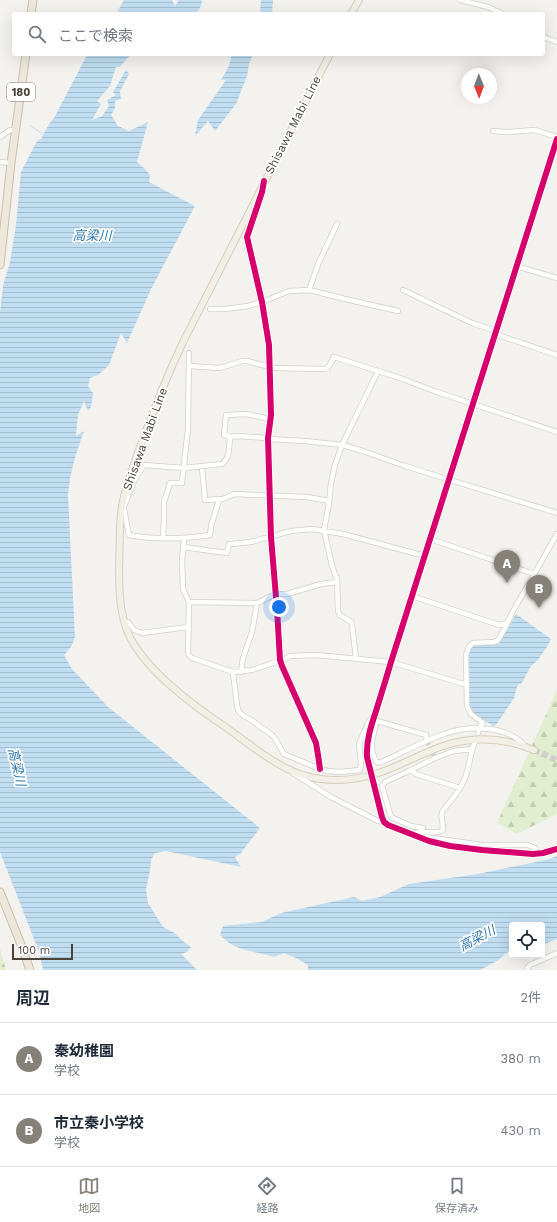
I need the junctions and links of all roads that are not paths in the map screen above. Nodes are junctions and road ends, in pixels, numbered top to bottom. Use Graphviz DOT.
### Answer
graph roads {
  1 [pos="33,0"];
  2 [pos="359,0"];
  3 [pos="460,0"];
  4 [pos="31,12"];
  5 [pos="352,12"];
  6 [pos="499,12"];
  7 [pos="545,38"];
  8 [pos="557,42"];
  9 [pos="26,56"];
  10 [pos="329,56"];
  11 [pos="15,130"];
  12 [pos="493,131"];
  13 [pos="0,137"];
  14 [pos="557,138"];
  15 [pos="0,162"];
  16 [pos="11,163"];
  17 [pos="264,181"];
  18 [pos="337,224"];
  19 [pos="0,265"];
  20 [pos="516,266"];
  21 [pos="557,278"];
  22 [pos="309,290"];
  23 [pos="403,290"];
  24 [pos="262,302"];
  25 [pos="210,309"];
  26 [pos="398,311"];
  27 [pos="496,333"];
  28 [pos="189,353"];
  29 [pos="557,355"];
  30 [pos="189,366"];
  31 [pos="271,368"];
  32 [pos="378,371"];
  33 [pos="473,404"];
  34 [pos="271,419"];
  35 [pos="557,432"];
  36 [pos="230,437"];
  37 [pos="269,438"];
  38 [pos="342,445"];
  39 [pos="202,467"];
  40 [pos="184,468"];
  41 [pos="449,480"];
  42 [pos="270,496"];
  43 [pos="219,500"];
  44 [pos="329,501"];
  45 [pos="123,509"];
  46 [pos="557,513"];
  47 [pos="324,530"];
  48 [pos="557,534"];
  49 [pos="271,537"];
  50 [pos="162,538"];
  51 [pos="430,538"];
  52 [pos="184,539"];
  53 [pos="183,546"];
  54 [pos="425,556"];
  55 [pos="534,574"];
  56 [pos="337,582"];
  57 [pos="275,594"];
  58 [pos="412,596"];
  59 [pos="189,602"];
  60 [pos="257,603"];
  61 [pos="124,622"];
  62 [pos="508,622"];
  63 [pos="188,627"];
  64 [pos="356,659"];
  65 [pos="280,660"];
  66 [pos="391,662"];
  67 [pos="233,672"];
  68 [pos="241,672"];
  69 [pos="467,685"];
  70 [pos="375,716"];
  71 [pos="375,722"];
  72 [pos="479,731"];
  73 [pos="427,741"];
  74 [pos="475,742"];
  75 [pos="525,746"];
  76 [pos="472,749"];
  77 [pos="534,750"];
  78 [pos="278,763"];
  79 [pos="320,770"];
  80 [pos="411,770"];
  81 [pos="372,776"];
  82 [pos="460,788"];
  83 [pos="384,822"];
  84 [pos="423,828"];
  85 [pos="412,834"];
  86 [pos="421,838"];
  87 [pos="537,852"];
  88 [pos="543,853"];
  89 [pos="0,892"];
  90 [pos="557,953"];
  91 [pos="30,970"];
  92 [pos="528,970"];
  1 -- 4 [label="highway"];
  2 -- 5 [label="main road"];
  3 -- 6 [label="street"];
  7 -- 8 [label="street"];
  9 -- 11 [label="highway, 180"];
  10 -- 17 [label="main road, Shisawa Mabi Line"];
  11 -- 13 [label="street"];
  11 -- 16 [label="highway, 180"];
  12 -- 14 [label="street"];
  14 -- 20 [label="street"];
  15 -- 16 [label="street"];
  16 -- 19 [label="highway, 180"];
  17 -- 24 [label="street"];
  17 -- 45 [label="main road, Shisawa Mabi Line"];
  18 -- 22 [label="street"];
  20 -- 21 [label="street"];
  20 -- 27 [label="street"];
  22 -- 24 [label="street"];
  22 -- 26 [label="street"];
  23 -- 27 [label="street"];
  24 -- 25 [label="street"];
  24 -- 31 [label="street"];
  27 -- 29 [label="street"];
  27 -- 33 [label="street"];
  28 -- 30 [label="street"];
  30 -- 31 [label="street"];
  30 -- 40 [label="street"];
  31 -- 32 [label="street"];
  31 -- 34 [label="street"];
  32 -- 33 [label="street"];
  32 -- 38 [label="street"];
  33 -- 35 [label="street"];
  33 -- 41 [label="street"];
  34 -- 36 [label="street"];
  34 -- 37 [label="street"];
  36 -- 37 [label="street"];
  36 -- 39 [label="street"];
  37 -- 38 [label="street"];
  37 -- 42 [label="street"];
  38 -- 41 [label="street"];
  38 -- 44 [label="street"];
  39 -- 40 [label="street"];
  39 -- 43 [label="street"];
  40 -- 45 [label="street"];
  40 -- 50 [label="street"];
  41 -- 46 [label="street"];
  41 -- 51 [label="street"];
  42 -- 43 [label="street"];
  42 -- 44 [label="street"];
  42 -- 49 [label="street"];
  43 -- 52 [label="street"];
  44 -- 47 [label="street"];
  45 -- 50 [label="street"];
  45 -- 61 [label="main road, Shisawa Mabi Line"];
  47 -- 49 [label="street"];
  47 -- 54 [label="street"];
  47 -- 56 [label="street"];
  48 -- 55 [label="street"];
  49 -- 53 [label="street"];
  49 -- 57 [label="street"];
  50 -- 52 [label="street"];
  51 -- 54 [label="street"];
  51 -- 55 [label="street"];
  52 -- 53 [label="street"];
  53 -- 59 [label="street"];
  54 -- 58 [label="street"];
  55 -- 62 [label="street"];
  56 -- 57 [label="street"];
  56 -- 64 [label="street"];
  57 -- 60 [label="street"];
  57 -- 65 [label="street"];
  58 -- 62 [label="street"];
  58 -- 66 [label="street"];
  59 -- 60 [label="street"];
  59 -- 63 [label="street"];
  60 -- 68 [label="street"];
  61 -- 63 [label="street"];
  61 -- 78 [label="main road, Shisawa Mabi Line"];
  62 -- 69 [label="street"];
  63 -- 67 [label="street"];
  64 -- 65 [label="street"];
  64 -- 66 [label="street"];
  65 -- 68 [label="street"];
  65 -- 79 [label="street"];
  66 -- 69 [label="street"];
  66 -- 70 [label="street"];
  67 -- 68 [label="street"];
  67 -- 79 [label="street"];
  69 -- 72 [label="street"];
  70 -- 71 [label="street"];
  70 -- 79 [label="street"];
  71 -- 73 [label="street"];
  71 -- 73 [label="street"];
  71 -- 81 [label="street"];
  72 -- 73 [label="street"];
  72 -- 75 [label="street"];
  74 -- 76 [label="street"];
  75 -- 77 [label="main road, Shisawa Mabi Line"];
  75 -- 81 [label="main road, Shisawa Mabi Line"];
  76 -- 80 [label="street"];
  76 -- 82 [label="street"];
  78 -- 81 [label="main road, Shisawa Mabi Line"];
  78 -- 83 [label="street"];
  80 -- 82 [label="street"];
  80 -- 84 [label="street"];
  81 -- 83 [label="street"];
  82 -- 85 [label="street"];
  83 -- 85 [label="street"];
  85 -- 86 [label="street"];
  86 -- 87 [label="street"];
  86 -- 88 [label="street"];
  89 -- 91 [label="highway"];
  90 -- 92 [label="street"];
}
